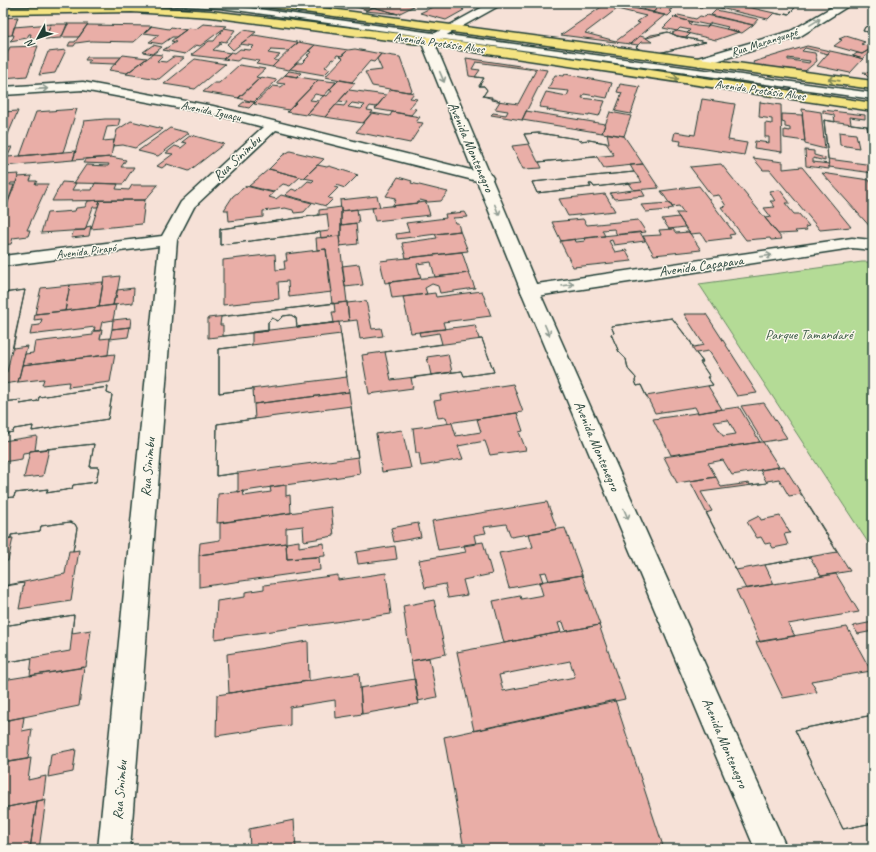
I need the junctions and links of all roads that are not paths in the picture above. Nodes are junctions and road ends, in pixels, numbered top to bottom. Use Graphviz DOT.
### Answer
graph roads {
  1 [pos="53,3"];
  2 [pos="169,3"];
  3 [pos="260,3"];
  4 [pos="498,3"];
  5 [pos="847,3"];
  6 [pos="3,4"];
  7 [pos="3,11"];
  8 [pos="396,29"];
  9 [pos="441,34"];
  10 [pos="699,62"];
  11 [pos="873,85"];
  12 [pos="3,92"];
  13 [pos="873,96"];
  14 [pos="873,107"];
  15 [pos="272,126"];
  16 [pos="485,178"];
  17 [pos="168,240"];
  18 [pos="873,245"];
  19 [pos="3,260"];
  20 [pos="530,291"];
  21 [pos="114,849"];
  22 [pos="771,849"];
  1 -- 6 [label="lane"];
  2 -- 8 [label="lane"];
  3 -- 9 [label="main road, Avenida Protásio Alves"];
  4 -- 9 [label="street"];
  10 -- 5 [label="street, Rua Maranguapé, one-way"];
  7 -- 9 [label="main road, Avenida Protásio Alves"];
  8 -- 9 [label="lane"];
  8 -- 9 [label="lane"];
  9 -- 10 [label="main road, Avenida Protásio Alves"];
  9 -- 13 [label="lane"];
  9 -- 14 [label="main road, Avenida Protásio Alves, one-way"];
  9 -- 16 [label="street, Avenida Montenegro, one-way"];
  11 -- 10 [label="main road, Avenida Protásio Alves, one-way"];
  12 -- 15 [label="street, Avenida Iguaçu, one-way"];
  15 -- 16 [label="street, Avenida Iguaçu"];
  15 -- 17 [label="street, Rua Sinimbu"];
  16 -- 20 [label="street, Avenida Montenegro, one-way"];
  17 -- 19 [label="street, Avenida Pirapó"];
  17 -- 21 [label="street, Rua Sinimbu"];
  20 -- 18 [label="street, Avenida Caçapava, one-way"];
  20 -- 22 [label="street, Avenida Montenegro, one-way"];
}
